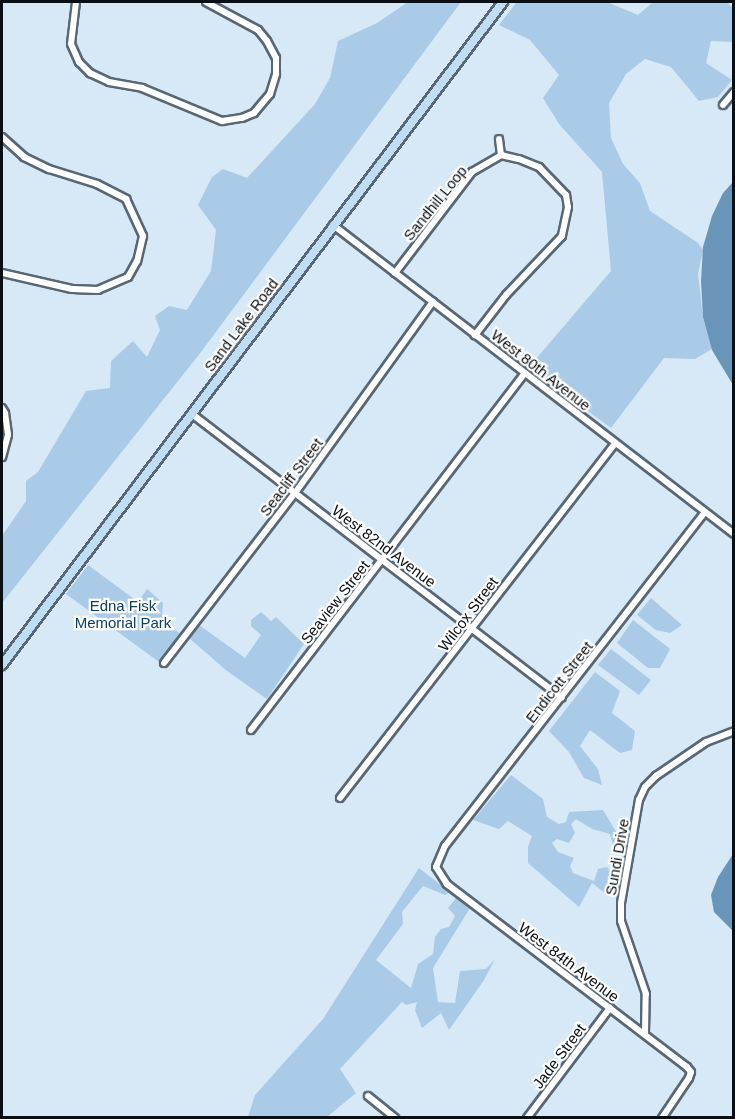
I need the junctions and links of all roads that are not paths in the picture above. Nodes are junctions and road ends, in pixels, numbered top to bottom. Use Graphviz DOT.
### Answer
graph roads {
  1 [pos="76,2"];
  2 [pos="206,2"];
  3 [pos="503,2"];
  4 [pos="734,92"];
  5 [pos="723,105"];
  6 [pos="2,137"];
  7 [pos="499,139"];
  8 [pos="501,155"];
  9 [pos="333,225"];
  10 [pos="2,273"];
  11 [pos="395,273"];
  12 [pos="433,302"];
  13 [pos="476,335"];
  14 [pos="525,373"];
  15 [pos="2,408"];
  16 [pos="192,414"];
  17 [pos="615,443"];
  18 [pos="2,457"];
  19 [pos="294,492"];
  20 [pos="704,513"];
  21 [pos="734,534"];
  22 [pos="383,560"];
  23 [pos="472,628"];
  24 [pos="164,663"];
  25 [pos="2,665"];
  26 [pos="562,698"];
  27 [pos="251,730"];
  28 [pos="734,732"];
  29 [pos="340,798"];
  30 [pos="436,867"];
  31 [pos="610,1008"];
  32 [pos="645,1033"];
  33 [pos="368,1096"];
  34 [pos="396,1118"];
  35 [pos="527,1118"];
  36 [pos="662,1118"];
  1 -- 2 [label="street"];
  3 -- 9 [label="main road, Sand Lake Road"];
  4 -- 5 [label="street"];
  6 -- 10 [label="street"];
  7 -- 8 [label="street"];
  8 -- 11 [label="street, Sandhill Loop"];
  8 -- 13 [label="street"];
  9 -- 11 [label="street, West 80th Avenue"];
  9 -- 16 [label="main road, Sand Lake Road"];
  11 -- 12 [label="street, West 80th Avenue"];
  12 -- 13 [label="street, West 80th Avenue"];
  12 -- 19 [label="street, Seacliff Street"];
  13 -- 14 [label="street, West 80th Avenue"];
  14 -- 17 [label="street, West 80th Avenue"];
  14 -- 22 [label="street, Seaview Street"];
  15 -- 18 [label="street"];
  16 -- 19 [label="street, West 82nd Avenue"];
  16 -- 25 [label="main road, Sand Lake Road"];
  17 -- 20 [label="street, West 80th Avenue"];
  17 -- 23 [label="street, Wilcox Street"];
  19 -- 22 [label="street, West 82nd Avenue"];
  19 -- 24 [label="street, Seacliff Street"];
  20 -- 21 [label="street, West 80th Avenue"];
  20 -- 26 [label="street, Endicott Street"];
  22 -- 23 [label="street, West 82nd Avenue"];
  22 -- 27 [label="street, Seaview Street"];
  23 -- 26 [label="street, West 82nd Avenue"];
  23 -- 29 [label="street, Wilcox Street"];
  26 -- 30 [label="street, Endicott Street"];
  28 -- 32 [label="street, Sundi Drive"];
  30 -- 31 [label="street, West 84th Avenue"];
  31 -- 32 [label="street, West 84th Avenue"];
  31 -- 35 [label="street, Jade Street"];
  32 -- 36 [label="street, West 84th Avenue"];
  33 -- 34 [label="street"];
}
